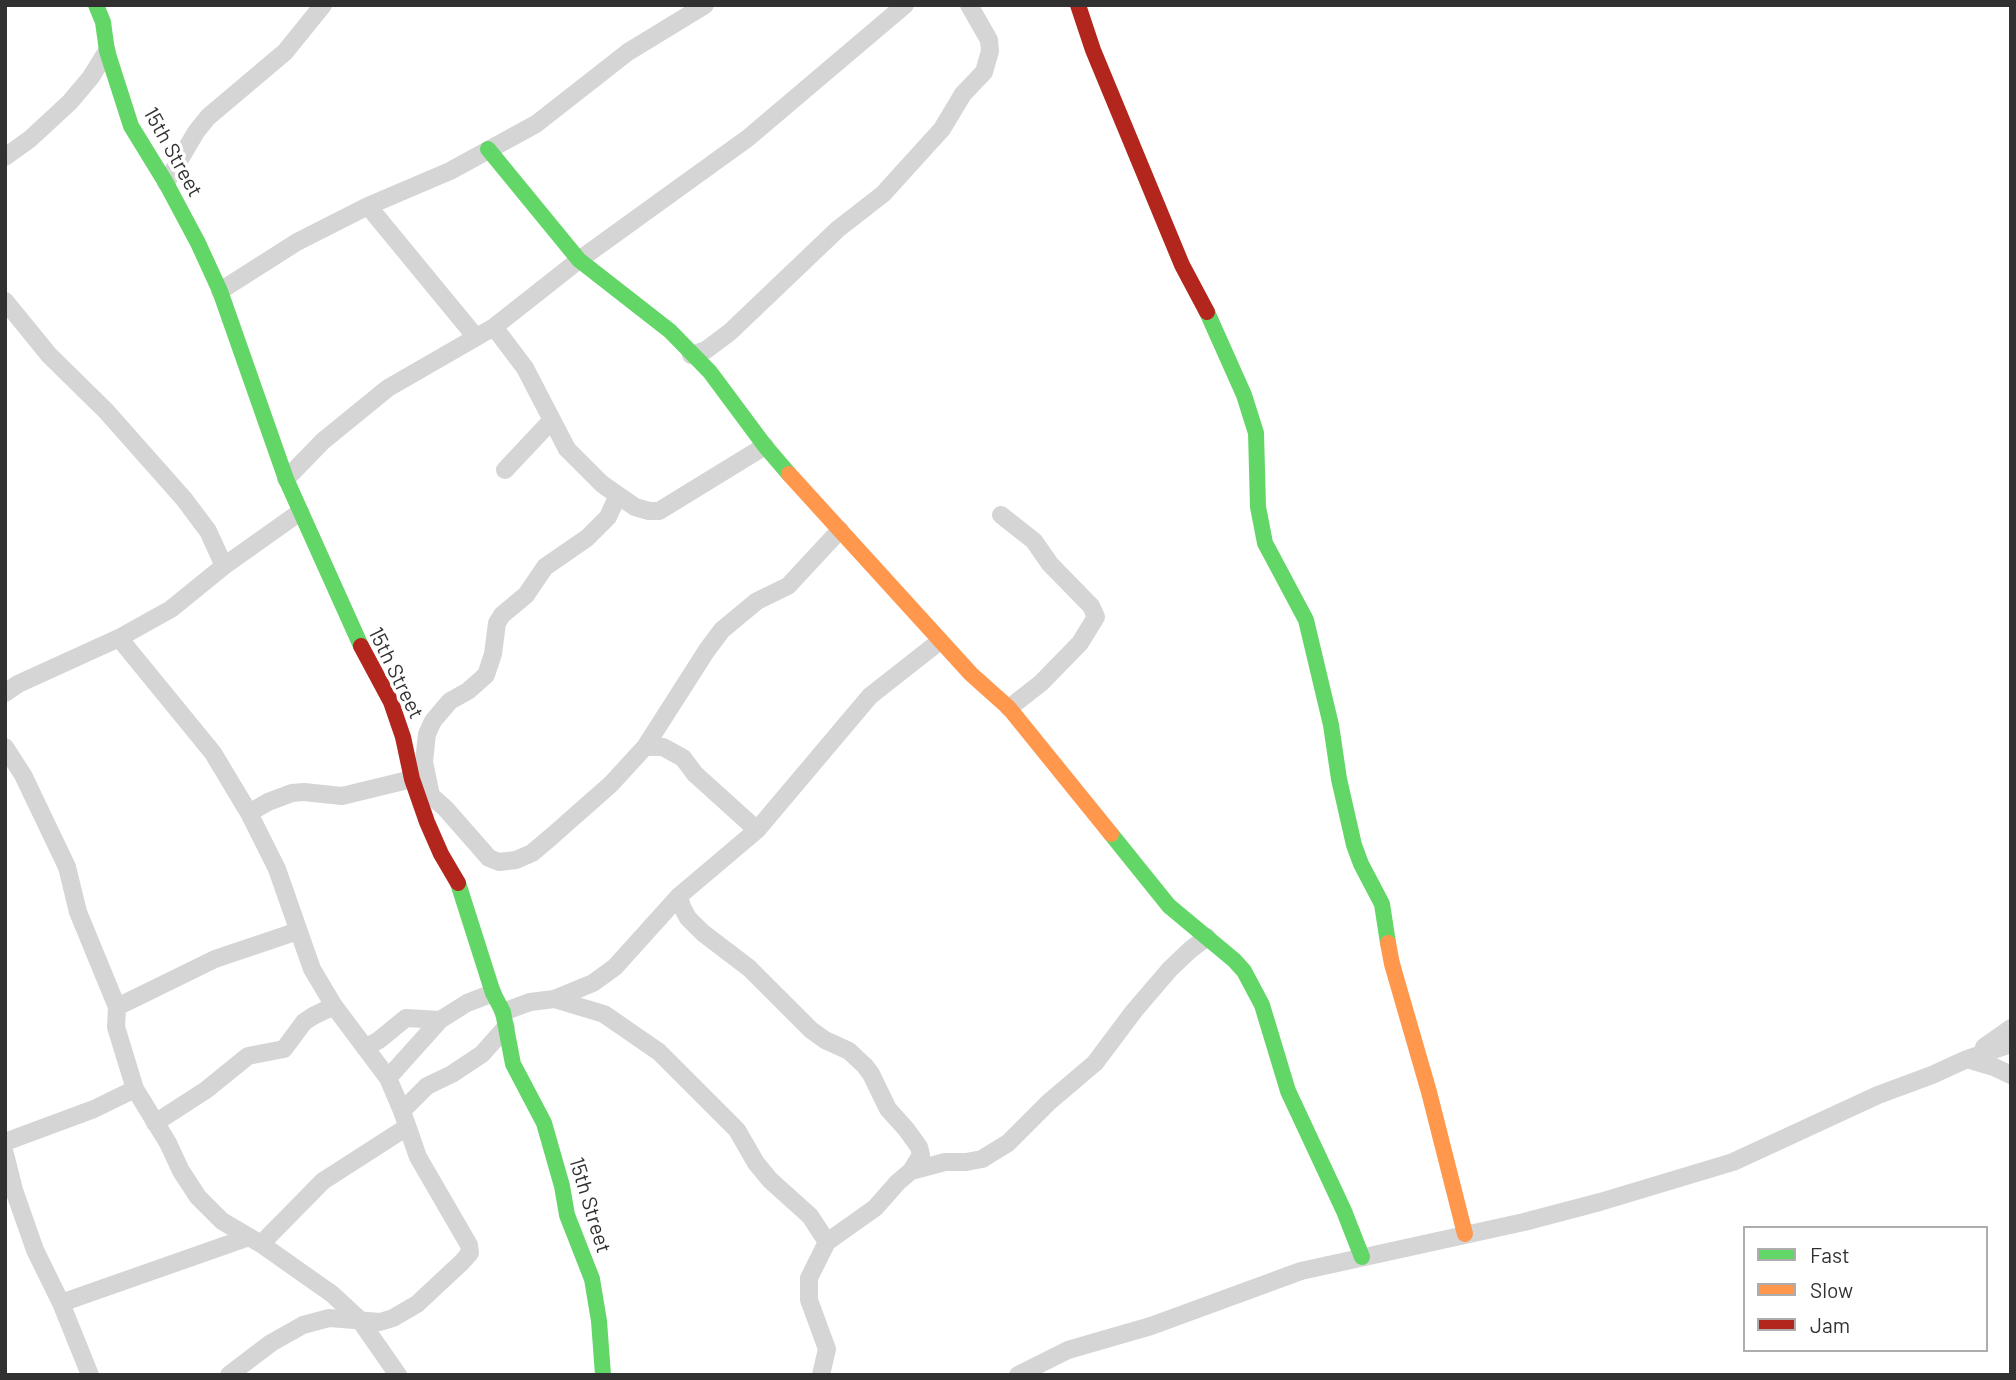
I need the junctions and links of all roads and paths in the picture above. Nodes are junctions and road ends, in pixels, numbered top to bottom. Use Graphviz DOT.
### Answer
graph roads {
  1 [pos="115,5"];
  2 [pos="323,5"];
  3 [pos="705,5"];
  4 [pos="905,5"];
  5 [pos="969,5"];
  6 [pos="1078,5"];
  7 [pos="100,14"];
  8 [pos="107,51"];
  9 [pos="488,149"];
  10 [pos="5,157"];
  11 [pos="166,183"];
  12 [pos="368,206"];
  13 [pos="579,260"];
  14 [pos="220,291"];
  15 [pos="5,301"];
  16 [pos="494,327"];
  17 [pos="475,336"];
  18 [pos="691,355"];
  19 [pos="552,420"];
  20 [pos="765,446"];
  21 [pos="505,470"];
  22 [pos="286,479"];
  23 [pos="618,495"];
  24 [pos="300,512"];
  25 [pos="1001,515"];
  26 [pos="840,530"];
  27 [pos="224,566"];
  28 [pos="119,638"];
  29 [pos="940,641"];
  30 [pos="5,693"];
  31 [pos="1009,708"];
  32 [pos="5,747"];
  33 [pos="645,747"];
  34 [pos="412,779"];
  35 [pos="430,794"];
  36 [pos="249,813"];
  37 [pos="757,830"];
  38 [pos="678,896"];
  39 [pos="298,932"];
  40 [pos="1207,937"];
  41 [pos="493,993"];
  42 [pos="554,999"];
  43 [pos="334,1006"];
  44 [pos="117,1007"];
  45 [pos="440,1020"];
  46 [pos="505,1020"];
  47 [pos="2011,1028"];
  48 [pos="2011,1044"];
  49 [pos="365,1048"];
  50 [pos="1967,1059"];
  51 [pos="2011,1075"];
  52 [pos="388,1078"];
  53 [pos="135,1089"];
  54 [pos="405,1119"];
  55 [pos="155,1123"];
  56 [pos="5,1142"];
  57 [pos="5,1154"];
  58 [pos="911,1171"];
  59 [pos="1465,1234"];
  60 [pos="255,1240"];
  61 [pos="827,1242"];
  62 [pos="1362,1257"];
  63 [pos="61,1303"];
  64 [pos="359,1319"];
  65 [pos="90,1375"];
  66 [pos="229,1375"];
  67 [pos="398,1375"];
  68 [pos="603,1375"];
  69 [pos="821,1375"];
  70 [pos="1018,1375"];
  1 -- 7 [label="street"];
  2 -- 11 [label="street"];
  3 -- 9 [label="street"];
  4 -- 13 [label="street"];
  5 -- 18 [label="street"];
  6 -- 59 [label="street"];
  7 -- 8 [label="street, 15th Street"];
  8 -- 10 [label="street"];
  8 -- 11 [label="street, 15th Street"];
  9 -- 12 [label="street"];
  9 -- 13 [label="street"];
  11 -- 14 [label="street, 15th Street"];
  12 -- 14 [label="street"];
  12 -- 17 [label="street"];
  13 -- 16 [label="street"];
  13 -- 18 [label="street"];
  14 -- 22 [label="street, 15th Street"];
  15 -- 27 [label="street"];
  16 -- 17 [label="street"];
  16 -- 19 [label="street"];
  17 -- 22 [label="street"];
  18 -- 20 [label="street"];
  19 -- 21 [label="street"];
  19 -- 23 [label="street"];
  20 -- 23 [label="street"];
  20 -- 26 [label="street"];
  22 -- 24 [label="street, 15th Street"];
  23 -- 35 [label="street"];
  24 -- 27 [label="street"];
  24 -- 34 [label="street, 15th Street"];
  25 -- 31 [label="street"];
  26 -- 29 [label="street"];
  26 -- 33 [label="street"];
  27 -- 28 [label="street"];
  28 -- 30 [label="street"];
  28 -- 36 [label="street"];
  29 -- 31 [label="street"];
  29 -- 37 [label="street"];
  31 -- 40 [label="street"];
  32 -- 44 [label="street"];
  33 -- 35 [label="street"];
  33 -- 37 [label="street"];
  34 -- 35 [label="street"];
  34 -- 36 [label="street"];
  34 -- 41 [label="street, 15th Street"];
  36 -- 39 [label="street"];
  37 -- 38 [label="street"];
  38 -- 42 [label="street"];
  38 -- 58 [label="street"];
  39 -- 43 [label="street"];
  39 -- 44 [label="street"];
  40 -- 58 [label="street"];
  40 -- 62 [label="street"];
  41 -- 45 [label="street"];
  41 -- 46 [label="street, 15th Street"];
  42 -- 46 [label="street"];
  42 -- 61 [label="street"];
  43 -- 49 [label="street"];
  43 -- 55 [label="street"];
  44 -- 53 [label="street"];
  45 -- 49 [label="street"];
  45 -- 52 [label="street"];
  46 -- 54 [label="street"];
  46 -- 68 [label="street, 15th Street"];
  47 -- 50 [label="street"];
  48 -- 50 [label="street"];
  49 -- 52 [label="street"];
  50 -- 51 [label="street"];
  50 -- 59 [label="street"];
  52 -- 54 [label="street"];
  53 -- 55 [label="street"];
  53 -- 56 [label="street"];
  54 -- 60 [label="street"];
  54 -- 64 [label="street"];
  55 -- 60 [label="street"];
  57 -- 63 [label="street"];
  58 -- 61 [label="street"];
  59 -- 62 [label="street"];
  60 -- 63 [label="street"];
  60 -- 64 [label="street"];
  61 -- 69 [label="street"];
  62 -- 70 [label="street"];
  63 -- 65 [label="street"];
  64 -- 66 [label="street"];
  64 -- 67 [label="street"];
}
